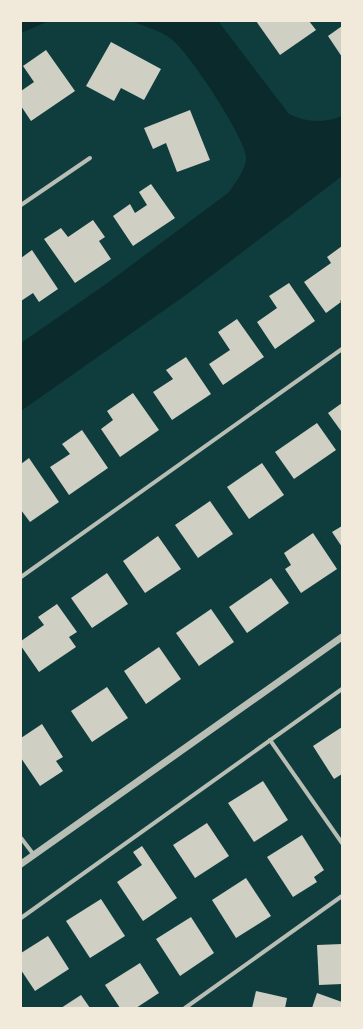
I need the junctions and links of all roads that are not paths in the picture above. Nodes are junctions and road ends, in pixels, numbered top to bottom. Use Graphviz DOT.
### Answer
graph roads {
  1 [pos="90,158"];
  2 [pos="21,205"];
  3 [pos="342,349"];
  4 [pos="21,577"];
  5 [pos="342,637"];
  6 [pos="342,689"];
  7 [pos="270,740"];
  8 [pos="21,838"];
  9 [pos="342,843"];
  10 [pos="34,856"];
  11 [pos="21,864"];
  12 [pos="342,896"];
  13 [pos="21,918"];
  14 [pos="185,1008"];
  1 -- 2 [label="street"];
  3 -- 4 [label="street"];
  5 -- 10 [label="street"];
  6 -- 7 [label="street"];
  7 -- 9 [label="street"];
  7 -- 13 [label="street"];
  8 -- 10 [label="street"];
  10 -- 11 [label="street"];
  12 -- 14 [label="street"];
}
